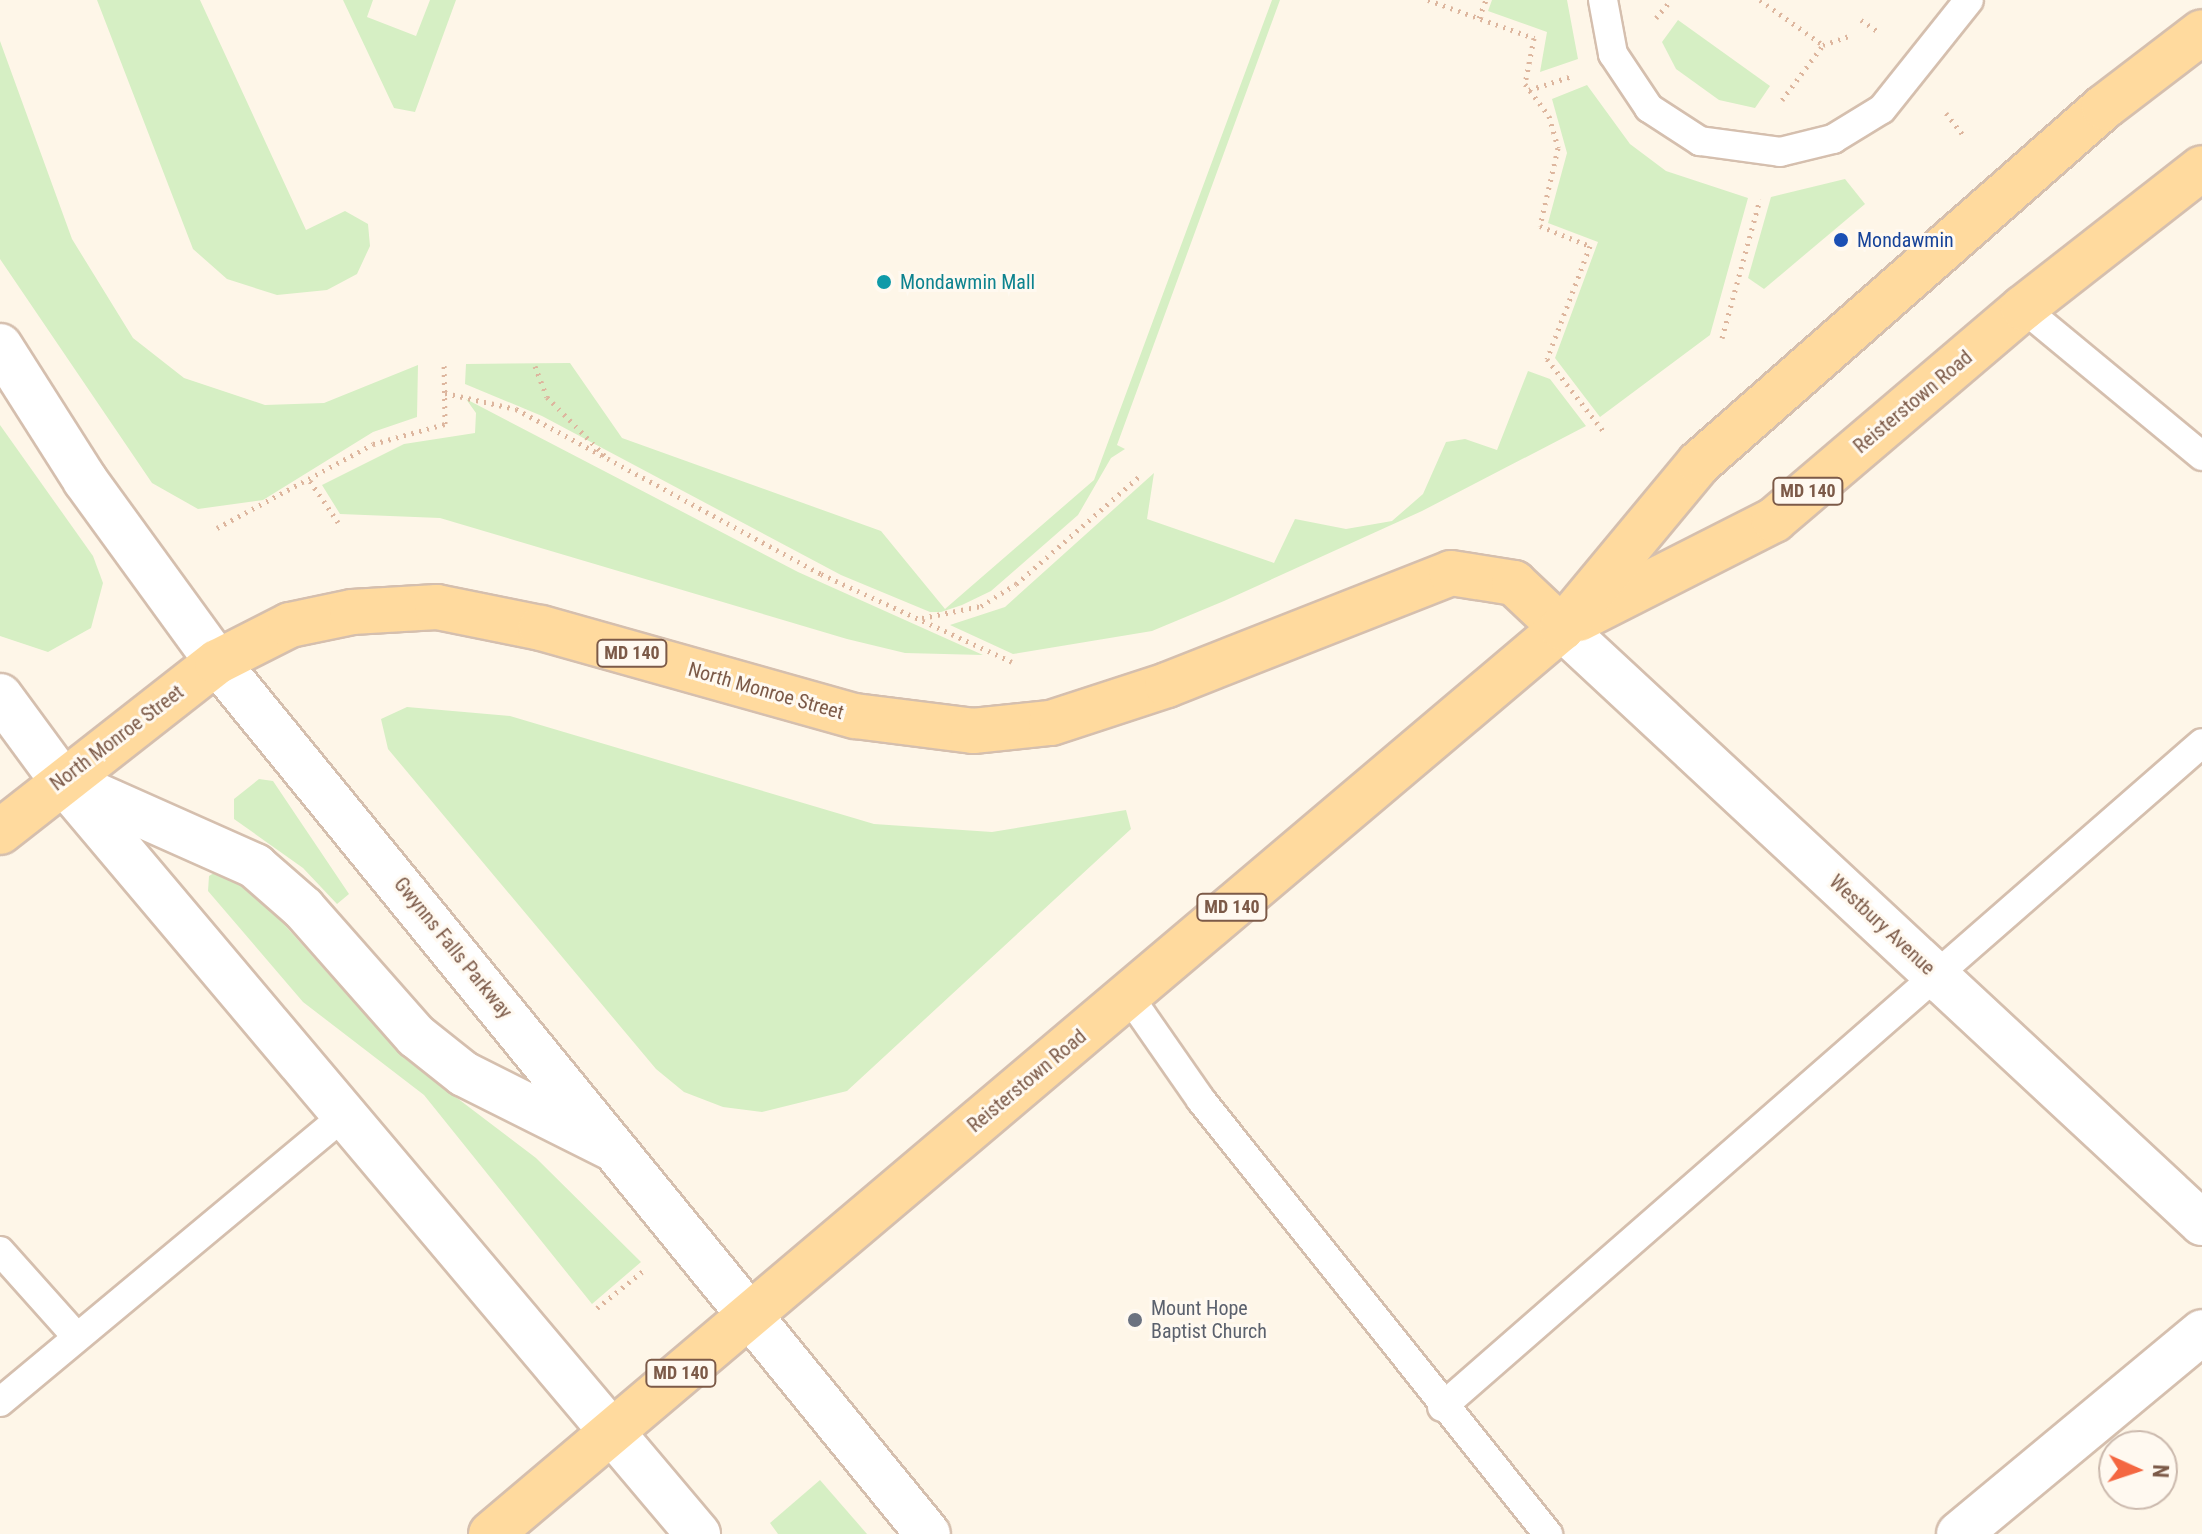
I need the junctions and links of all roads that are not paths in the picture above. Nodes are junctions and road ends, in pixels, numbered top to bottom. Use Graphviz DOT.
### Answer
graph roads {
  1 [pos="1603,0"];
  2 [pos="1970,1"];
  3 [pos="2202,32"];
  4 [pos="2202,168"];
  5 [pos="2023,308"];
  6 [pos="0,346"];
  7 [pos="2202,456"];
  8 [pos="1562,628"];
  9 [pos="217,662"];
  10 [pos="0,696"];
  11 [pos="2202,743"];
  12 [pos="61,779"];
  13 [pos="0,832"];
  14 [pos="1934,974"];
  15 [pos="1128,995"];
  16 [pos="347,1113"];
  17 [pos="620,1151"];
  18 [pos="2202,1223"];
  19 [pos="0,1251"];
  20 [pos="750,1315"];
  21 [pos="2202,1332"];
  22 [pos="77,1337"];
  23 [pos="0,1402"];
  24 [pos="1442,1407"];
  25 [pos="612,1432"];
  26 [pos="491,1534"];
  27 [pos="698,1534"];
  28 [pos="928,1534"];
  29 [pos="1548,1534"];
  30 [pos="1959,1534"];
  1 -- 2 [label="lane"];
  3 -- 8 [label="main road, Reisterstown Road / MD 140"];
  4 -- 5 [label="main road, Reisterstown Road / MD 140"];
  5 -- 7 [label="lane"];
  5 -- 8 [label="main road, Reisterstown Road / MD 140"];
  6 -- 9 [label="main road, Gwynns Falls Parkway"];
  8 -- 9 [label="main road, North Monroe Street / MD 140"];
  8 -- 14 [label="main road, Westbury Avenue"];
  8 -- 15 [label="main road, Reisterstown Road / MD 140"];
  9 -- 12 [label="main road, North Monroe Street / MD 140"];
  9 -- 17 [label="main road, Gwynns Falls Parkway"];
  10 -- 12 [label="main road"];
  11 -- 14 [label="lane"];
  12 -- 13 [label="main road, North Monroe Street / MD 140"];
  12 -- 16 [label="main road"];
  12 -- 17 [label="main road"];
  14 -- 18 [label="main road, Westbury Avenue"];
  14 -- 24 [label="lane"];
  15 -- 20 [label="main road, Reisterstown Road / MD 140"];
  15 -- 24 [label="lane"];
  16 -- 22 [label="lane"];
  16 -- 25 [label="main road"];
  17 -- 20 [label="main road, Gwynns Falls Parkway"];
  19 -- 22 [label="lane"];
  20 -- 25 [label="main road, Reisterstown Road / MD 140"];
  20 -- 28 [label="main road, Gwynns Falls Parkway"];
  21 -- 30 [label="main road"];
  22 -- 23 [label="lane"];
  24 -- 29 [label="lane"];
  25 -- 26 [label="main road, Reisterstown Road / MD 140"];
  25 -- 27 [label="main road"];
}
